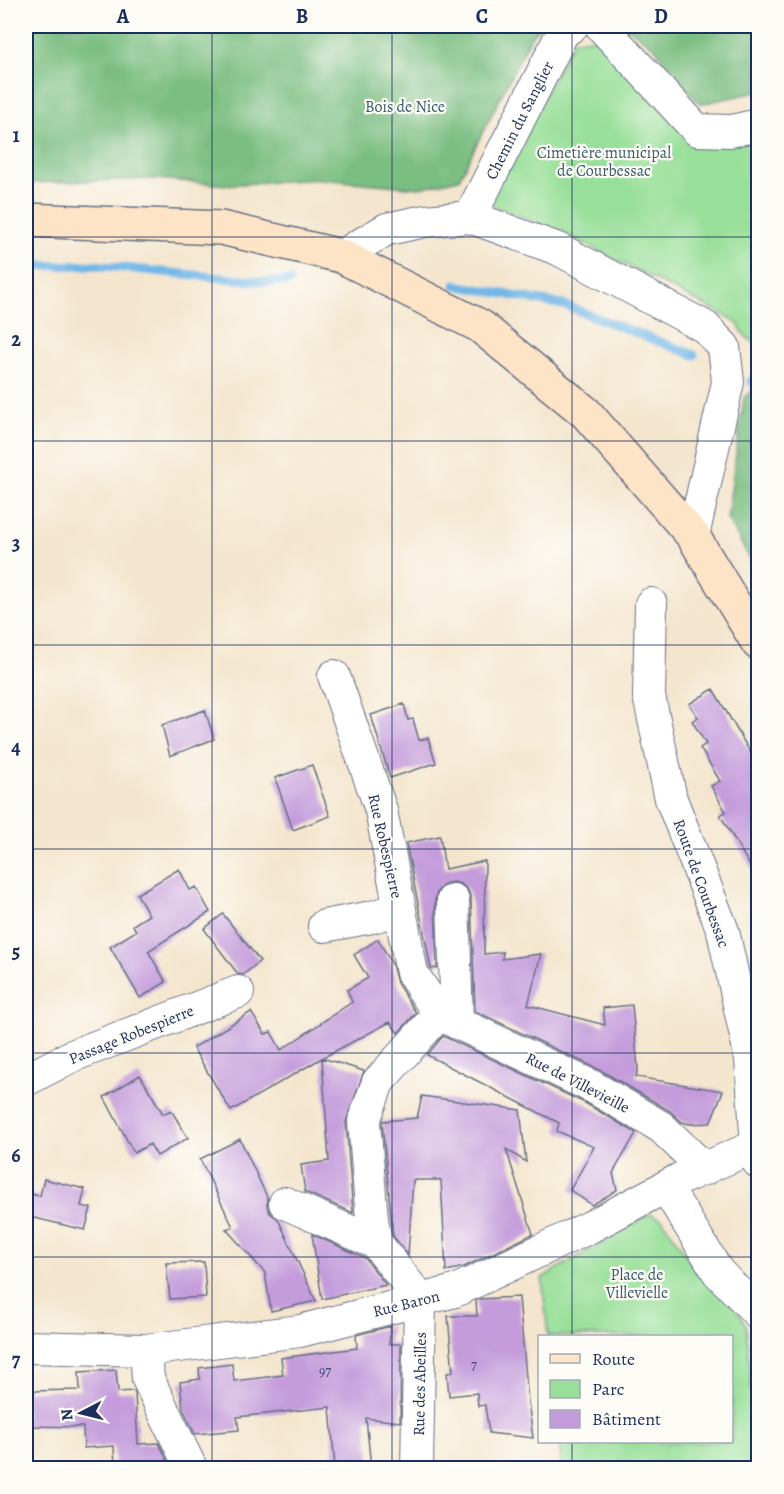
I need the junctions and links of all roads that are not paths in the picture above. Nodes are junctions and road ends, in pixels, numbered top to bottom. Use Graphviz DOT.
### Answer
graph roads {
  1 [pos="572,26"];
  2 [pos="601,26"];
  3 [pos="759,125"];
  4 [pos="470,217"];
  5 [pos="26,220"];
  6 [pos="341,256"];
  7 [pos="693,536"];
  8 [pos="651,604"];
  9 [pos="759,643"];
  10 [pos="334,676"];
  11 [pos="453,900"];
  12 [pos="400,909"];
  13 [pos="324,926"];
  14 [pos="238,992"];
  15 [pos="448,1018"];
  16 [pos="26,1080"];
  17 [pos="758,1151"];
  18 [pos="705,1168"];
  19 [pos="666,1187"];
  20 [pos="285,1203"];
  21 [pos="376,1243"];
  22 [pos="420,1299"];
  23 [pos="759,1313"];
  24 [pos="26,1347"];
  25 [pos="146,1350"];
  26 [pos="191,1468"];
  27 [pos="417,1468"];
  1 -- 4 [label="street, Chemin du Sanglier"];
  2 -- 3 [label="street"];
  4 -- 6 [label="street"];
  4 -- 7 [label="street"];
  5 -- 6 [label="street"];
  6 -- 7 [label="street"];
  7 -- 9 [label="street"];
  8 -- 17 [label="street, Route de Courbessac"];
  10 -- 12 [label="street, Rue Robespierre"];
  11 -- 15 [label="street"];
  12 -- 13 [label="street"];
  12 -- 15 [label="street, Rue Robespierre"];
  14 -- 16 [label="street, Passage Robespierre"];
  15 -- 18 [label="street, Rue de Villevieille"];
  15 -- 21 [label="street"];
  17 -- 18 [label="street, Rue Baron"];
  18 -- 19 [label="street, Rue Baron"];
  19 -- 22 [label="street, Rue Baron"];
  19 -- 23 [label="street"];
  20 -- 21 [label="street"];
  21 -- 22 [label="street"];
  22 -- 25 [label="street, Rue Baron"];
  22 -- 27 [label="street, Rue des Abeilles"];
  24 -- 25 [label="street, Rue Baron"];
  25 -- 26 [label="street"];
}
